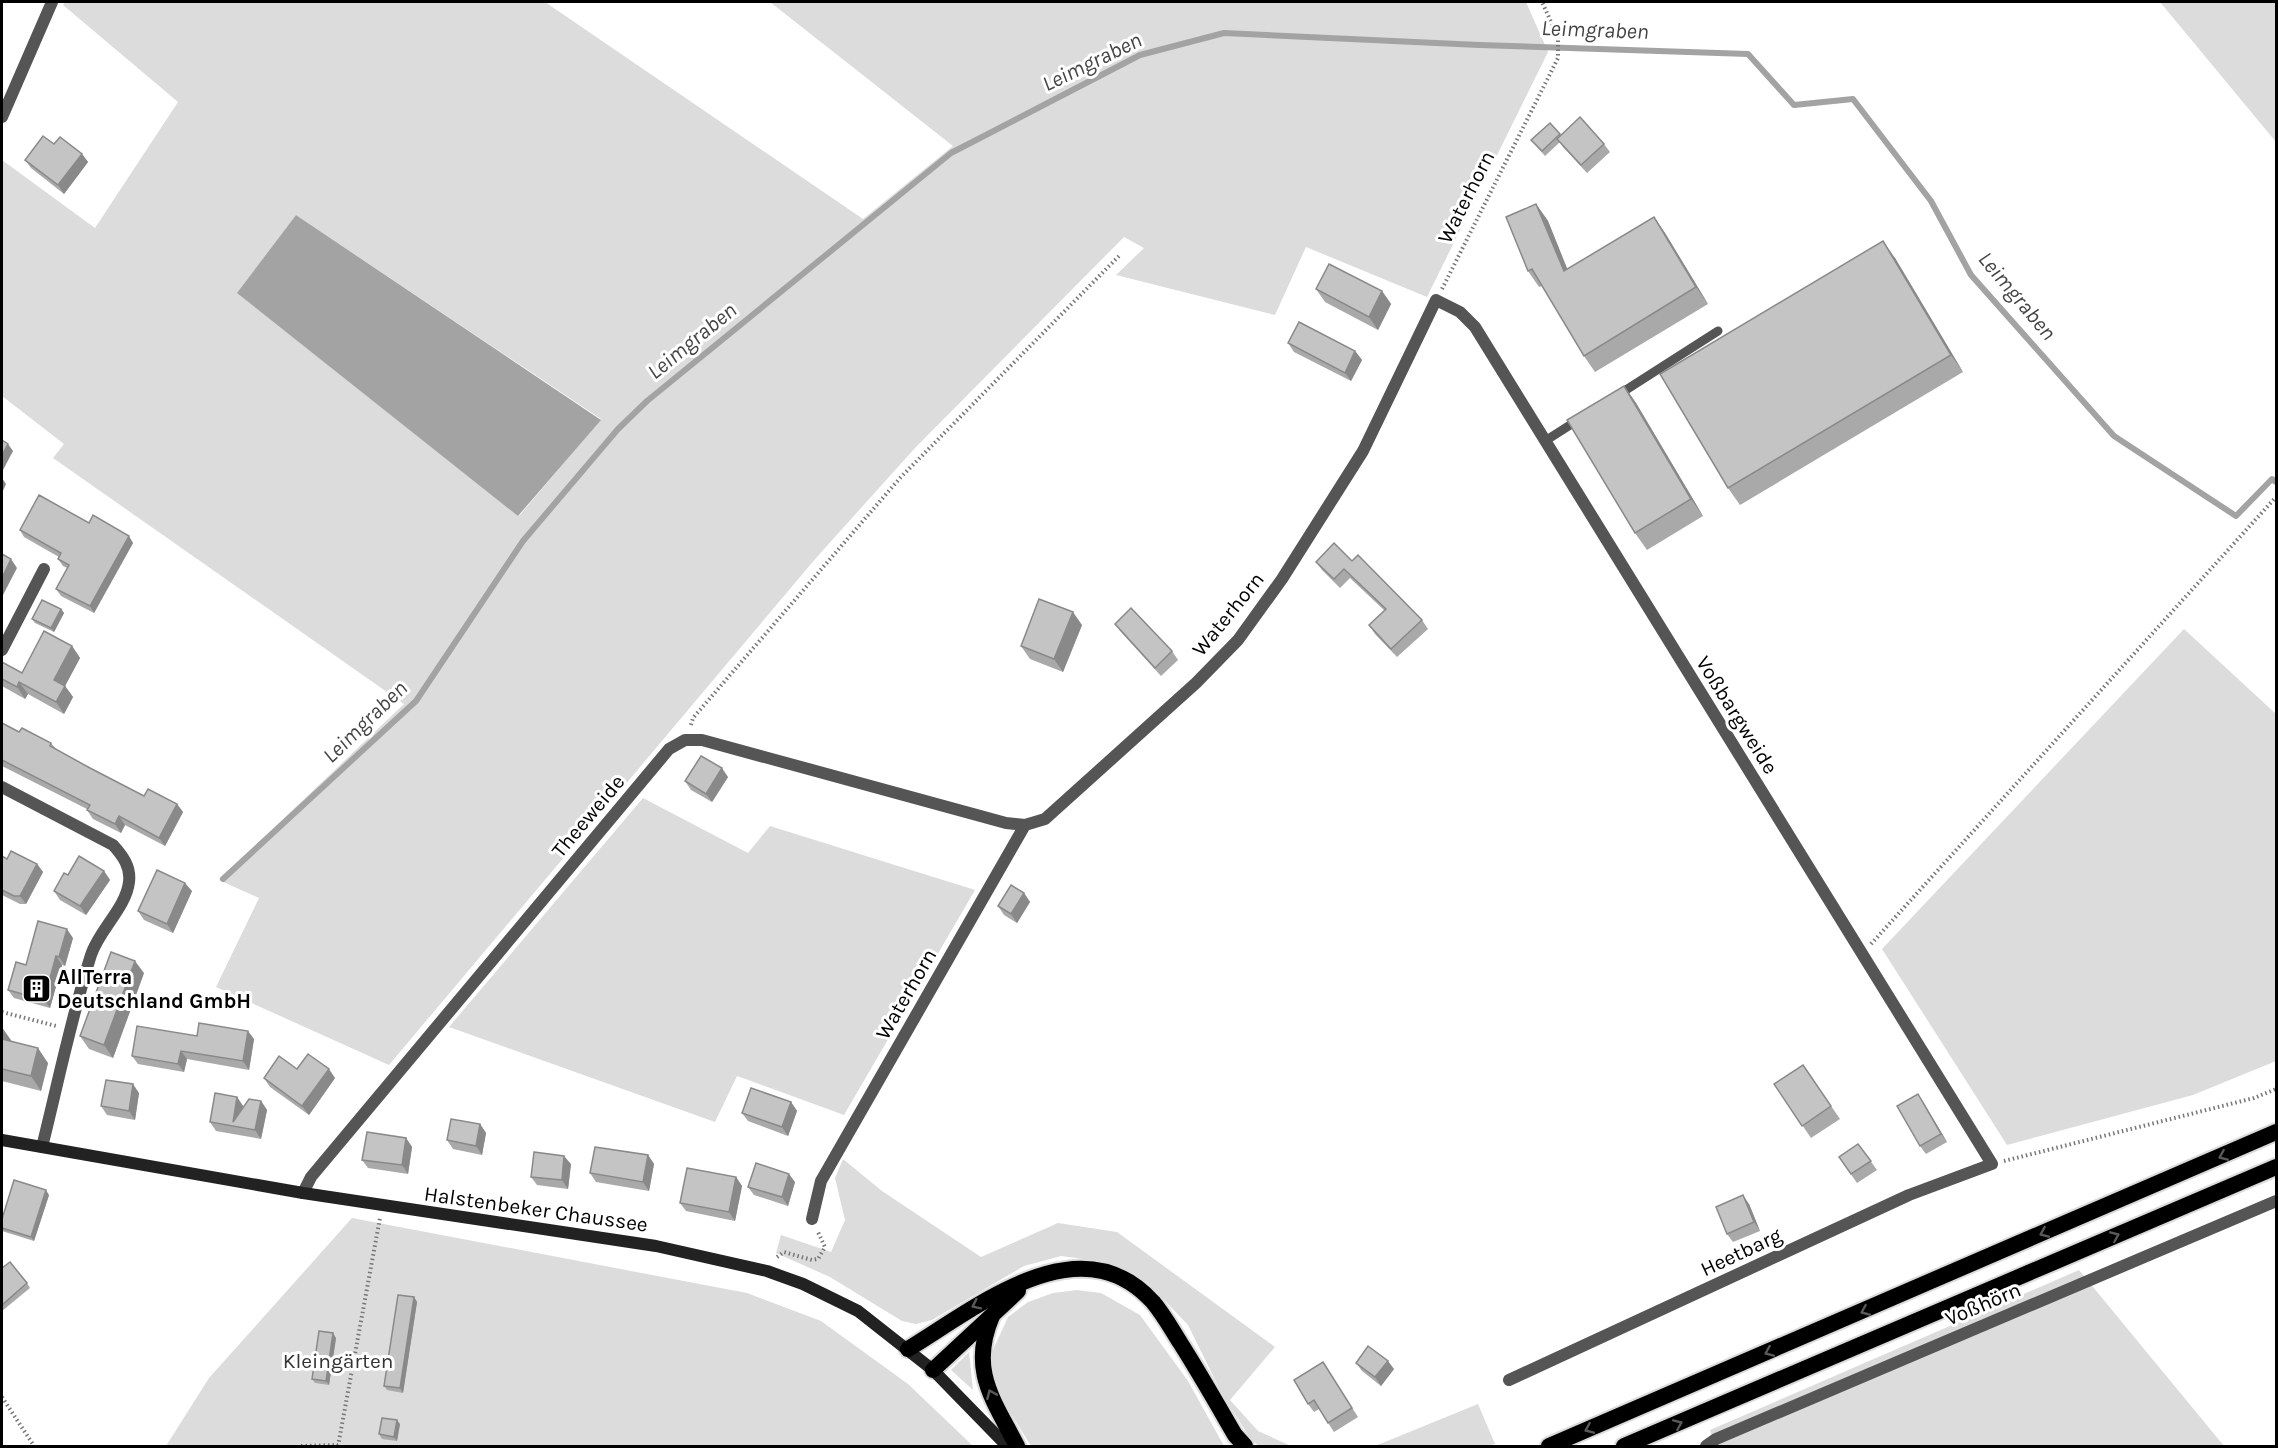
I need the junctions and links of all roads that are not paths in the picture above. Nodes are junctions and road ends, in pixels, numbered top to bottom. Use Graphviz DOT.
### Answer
graph roads {
  1 [pos="52,2"];
  2 [pos="2,117"];
  3 [pos="1436,300"];
  4 [pos="1718,331"];
  5 [pos="1611,400"];
  6 [pos="1591,412"];
  7 [pos="1545,441"];
  8 [pos="44,569"];
  9 [pos="2,650"];
  10 [pos="2,788"];
  11 [pos="1025,825"];
  12 [pos="2277,1132"];
  13 [pos="2,1140"];
  14 [pos="42,1147"];
  15 [pos="1992,1164"];
  16 [pos="2277,1167"];
  17 [pos="303,1193"];
  18 [pos="2277,1201"];
  19 [pos="812,1219"];
  20 [pos="1029,1280"];
  21 [pos="992,1316"];
  22 [pos="908,1348"];
  23 [pos="933,1370"];
  24 [pos="1509,1380"];
  25 [pos="1239,1443"];
  26 [pos="1007,1446"];
  27 [pos="1017,1446"];
  28 [pos="1549,1446"];
  29 [pos="1624,1446"];
  30 [pos="1706,1446"];
  1 -- 2 [label="street"];
  3 -- 7 [label="street, Voßbargweide"];
  3 -- 11 [label="street, Waterhorn"];
  4 -- 5 [label="lane"];
  6 -- 7 [label="lane"];
  7 -- 15 [label="street, Voßbargweide"];
  8 -- 9 [label="street"];
  10 -- 14 [label="street"];
  11 -- 17 [label="street, Theeweide"];
  11 -- 19 [label="street, Waterhorn"];
  12 -- 28 [label="highway, one-way"];
  13 -- 14 [label="main road, Halstenbeker Chaussee"];
  14 -- 17 [label="main road, Halstenbeker Chaussee"];
  15 -- 24 [label="street, Heetbarg"];
  29 -- 16 [label="highway, one-way"];
  17 -- 22 [label="main road, Halstenbeker Chaussee"];
  18 -- 30 [label="street, Voßhörn"];
  20 -- 21 [label="highway"];
  20 -- 22 [label="highway, one-way"];
  20 -- 25 [label="highway"];
  21 -- 23 [label="highway"];
  27 -- 21 [label="highway, one-way"];
  22 -- 23 [label="main road, Halstenbeker Chaussee"];
  23 -- 26 [label="main road, Halstenbeker Chaussee"];
}
